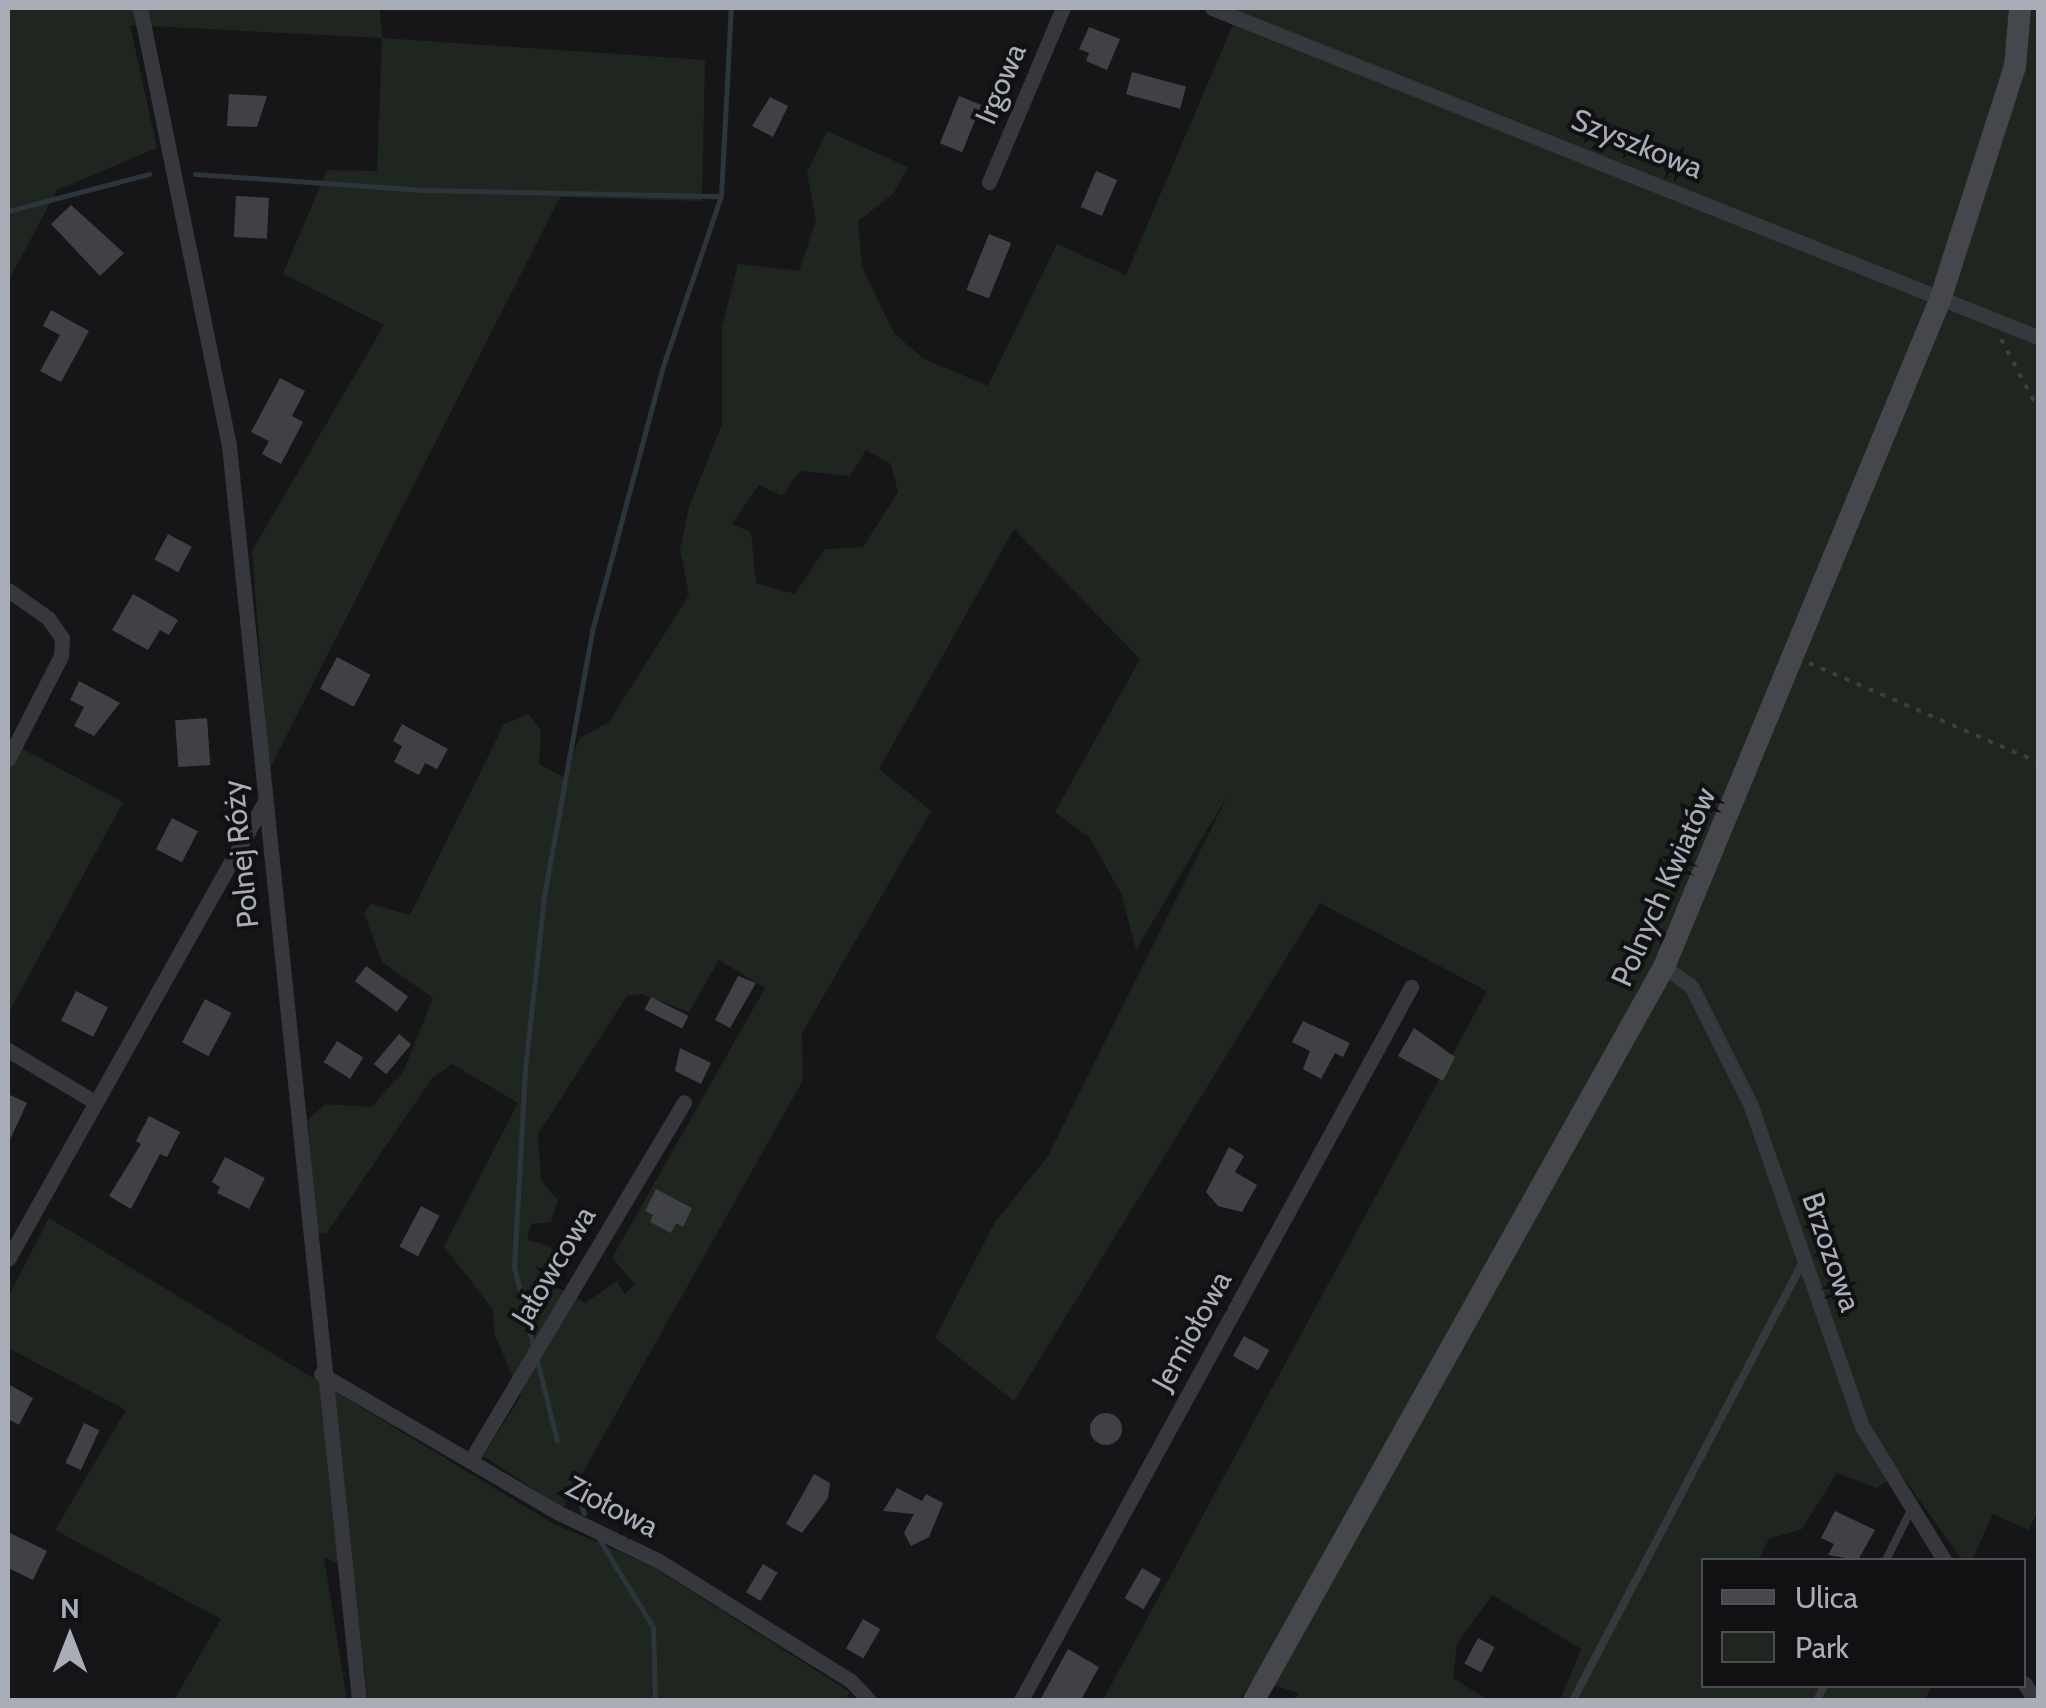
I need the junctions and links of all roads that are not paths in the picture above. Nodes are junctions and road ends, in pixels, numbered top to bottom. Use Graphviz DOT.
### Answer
graph roads {
  1 [pos="140,8"];
  2 [pos="1063,8"];
  3 [pos="1212,8"];
  4 [pos="2020,8"];
  5 [pos="989,182"];
  6 [pos="1940,300"];
  7 [pos="2038,336"];
  8 [pos="8,590"];
  9 [pos="8,759"];
  10 [pos="264,803"];
  11 [pos="1664,967"];
  12 [pos="1411,987"];
  13 [pos="8,1050"];
  14 [pos="95,1102"];
  15 [pos="684,1102"];
  16 [pos="8,1260"];
  17 [pos="1804,1260"];
  18 [pos="321,1374"];
  19 [pos="472,1458"];
  20 [pos="1912,1510"];
  21 [pos="1887,1558"];
  22 [pos="1943,1558"];
  23 [pos="359,1700"];
  24 [pos="869,1700"];
  25 [pos="1021,1700"];
  26 [pos="1254,1700"];
  27 [pos="1573,1700"];
  1 -- 10 [label="street, Polnej Róży"];
  2 -- 5 [label="street, Irgowa"];
  3 -- 6 [label="street, Szyszkowa"];
  4 -- 6 [label="street, Polnych Kwiatów"];
  6 -- 7 [label="street, Szyszkowa"];
  6 -- 11 [label="street, Polnych Kwiatów"];
  8 -- 9 [label="street"];
  10 -- 14 [label="street"];
  10 -- 18 [label="street, Polnej Róży"];
  11 -- 17 [label="street, Brzozowa"];
  11 -- 26 [label="street, Polnych Kwiatów"];
  12 -- 25 [label="street, Jemiołowa"];
  13 -- 14 [label="street"];
  14 -- 16 [label="street"];
  15 -- 19 [label="street, Jałowcowa"];
  17 -- 20 [label="street, Brzozowa"];
  17 -- 27 [label="lane"];
  18 -- 19 [label="street, Ziołowa"];
  18 -- 23 [label="street, Polnej Róży"];
  19 -- 24 [label="street, Ziołowa"];
  20 -- 21 [label="lane"];
  20 -- 22 [label="street, Brzozowa"];
}
